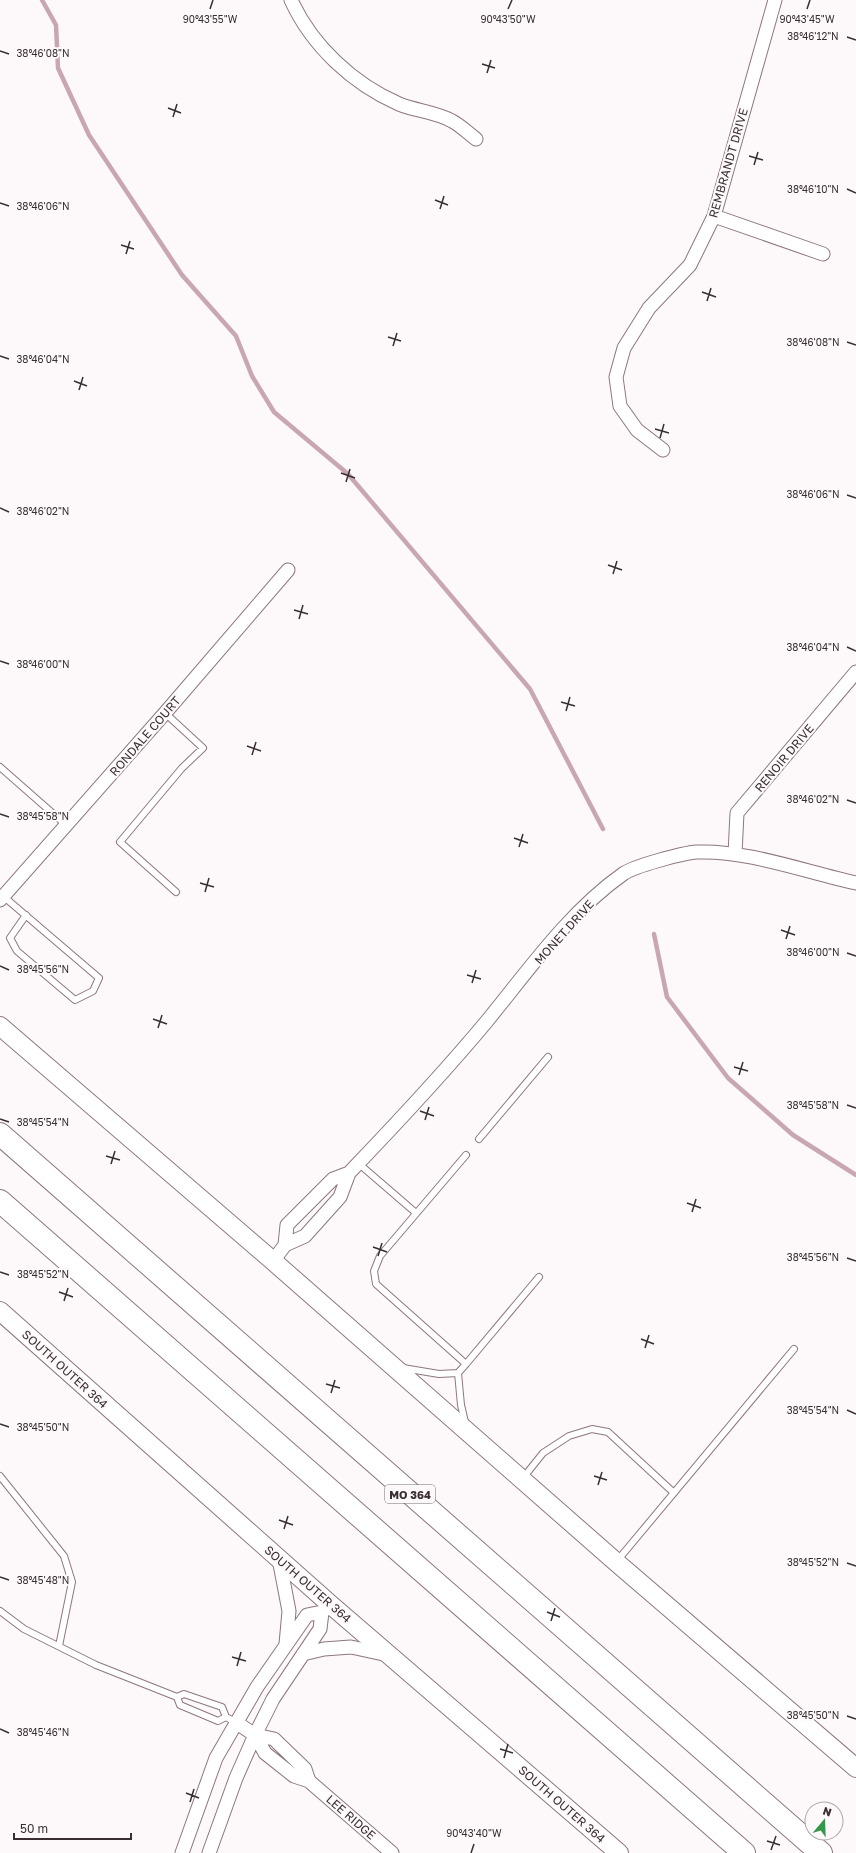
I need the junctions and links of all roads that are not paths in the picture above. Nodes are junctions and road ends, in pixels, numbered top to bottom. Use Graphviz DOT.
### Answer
graph roads {
  1 [pos="291,0"];
  2 [pos="775,0"];
  3 [pos="476,139"];
  4 [pos="714,216"];
  5 [pos="823,254"];
  6 [pos="663,450"];
  7 [pos="288,570"];
  8 [pos="856,672"];
  9 [pos="165,714"];
  10 [pos="0,767"];
  11 [pos="66,825"];
  12 [pos="735,854"];
  13 [pos="856,883"];
  14 [pos="176,892"];
  15 [pos="1,897"];
  16 [pos="26,915"];
  17 [pos="0,1026"];
  18 [pos="548,1057"];
  19 [pos="0,1134"];
  20 [pos="479,1139"];
  21 [pos="466,1155"];
  22 [pos="354,1168"];
  23 [pos="0,1201"];
  24 [pos="416,1214"];
  25 [pos="285,1245"];
  26 [pos="273,1262"];
  27 [pos="539,1277"];
  28 [pos="0,1311"];
  29 [pos="794,1349"];
  30 [pos="466,1364"];
  31 [pos="392,1366"];
  32 [pos="458,1374"];
  33 [pos="467,1432"];
  34 [pos="0,1476"];
  35 [pos="522,1479"];
  36 [pos="674,1493"];
  37 [pos="279,1559"];
  38 [pos="616,1562"];
  39 [pos="326,1609"];
  40 [pos="0,1611"];
  41 [pos="286,1645"];
  42 [pos="60,1646"];
  43 [pos="303,1654"];
  44 [pos="388,1655"];
  45 [pos="178,1697"];
  46 [pos="231,1720"];
  47 [pos="255,1735"];
  48 [pos="856,1768"];
  49 [pos="182,1853"];
  50 [pos="209,1853"];
  51 [pos="392,1853"];
  52 [pos="619,1853"];
  53 [pos="744,1853"];
  54 [pos="821,1853"];
  1 -- 3 [label="street"];
  2 -- 4 [label="street, REMBRANDT DRIVE"];
  4 -- 5 [label="street"];
  4 -- 6 [label="street, REMBRANDT DRIVE"];
  7 -- 9 [label="street, RONDALE COURT"];
  8 -- 12 [label="street, RENOIR DRIVE"];
  9 -- 11 [label="street, RONDALE COURT"];
  9 -- 14 [label="lane"];
  10 -- 11 [label="lane"];
  11 -- 15 [label="street, RONDALE COURT"];
  12 -- 13 [label="street, MONET DRIVE"];
  12 -- 22 [label="street, MONET DRIVE"];
  15 -- 16 [label="lane"];
  16 -- 16 [label="lane"];
  17 -- 26 [label="main road"];
  18 -- 20 [label="lane"];
  19 -- 54 [label="highway, MO 364"];
  21 -- 24 [label="lane"];
  22 -- 24 [label="lane"];
  22 -- 25 [label="street, MONET DRIVE"];
  22 -- 25 [label="street, MONET DRIVE"];
  23 -- 53 [label="highway"];
  24 -- 30 [label="lane"];
  25 -- 26 [label="street, MONET DRIVE"];
  26 -- 31 [label="main road"];
  27 -- 30 [label="lane"];
  28 -- 37 [label="main road, SOUTH OUTER 364"];
  29 -- 36 [label="lane"];
  30 -- 32 [label="lane"];
  31 -- 32 [label="lane"];
  31 -- 33 [label="main road"];
  32 -- 33 [label="lane"];
  33 -- 35 [label="main road"];
  34 -- 42 [label="lane"];
  35 -- 36 [label="lane"];
  35 -- 38 [label="main road"];
  36 -- 38 [label="lane"];
  37 -- 39 [label="main road, SOUTH OUTER 364"];
  37 -- 41 [label="street"];
  38 -- 48 [label="main road"];
  39 -- 41 [label="street"];
  39 -- 43 [label="street"];
  39 -- 44 [label="main road, SOUTH OUTER 364"];
  40 -- 42 [label="lane"];
  41 -- 46 [label="street"];
  42 -- 45 [label="lane"];
  43 -- 44 [label="street"];
  43 -- 47 [label="street"];
  44 -- 52 [label="main road, SOUTH OUTER 364"];
  45 -- 46 [label="lane"];
  45 -- 46 [label="lane"];
  46 -- 47 [label="street, LEE RIDGE"];
  46 -- 49 [label="street"];
  47 -- 50 [label="street"];
  47 -- 51 [label="street, LEE RIDGE"];
}
